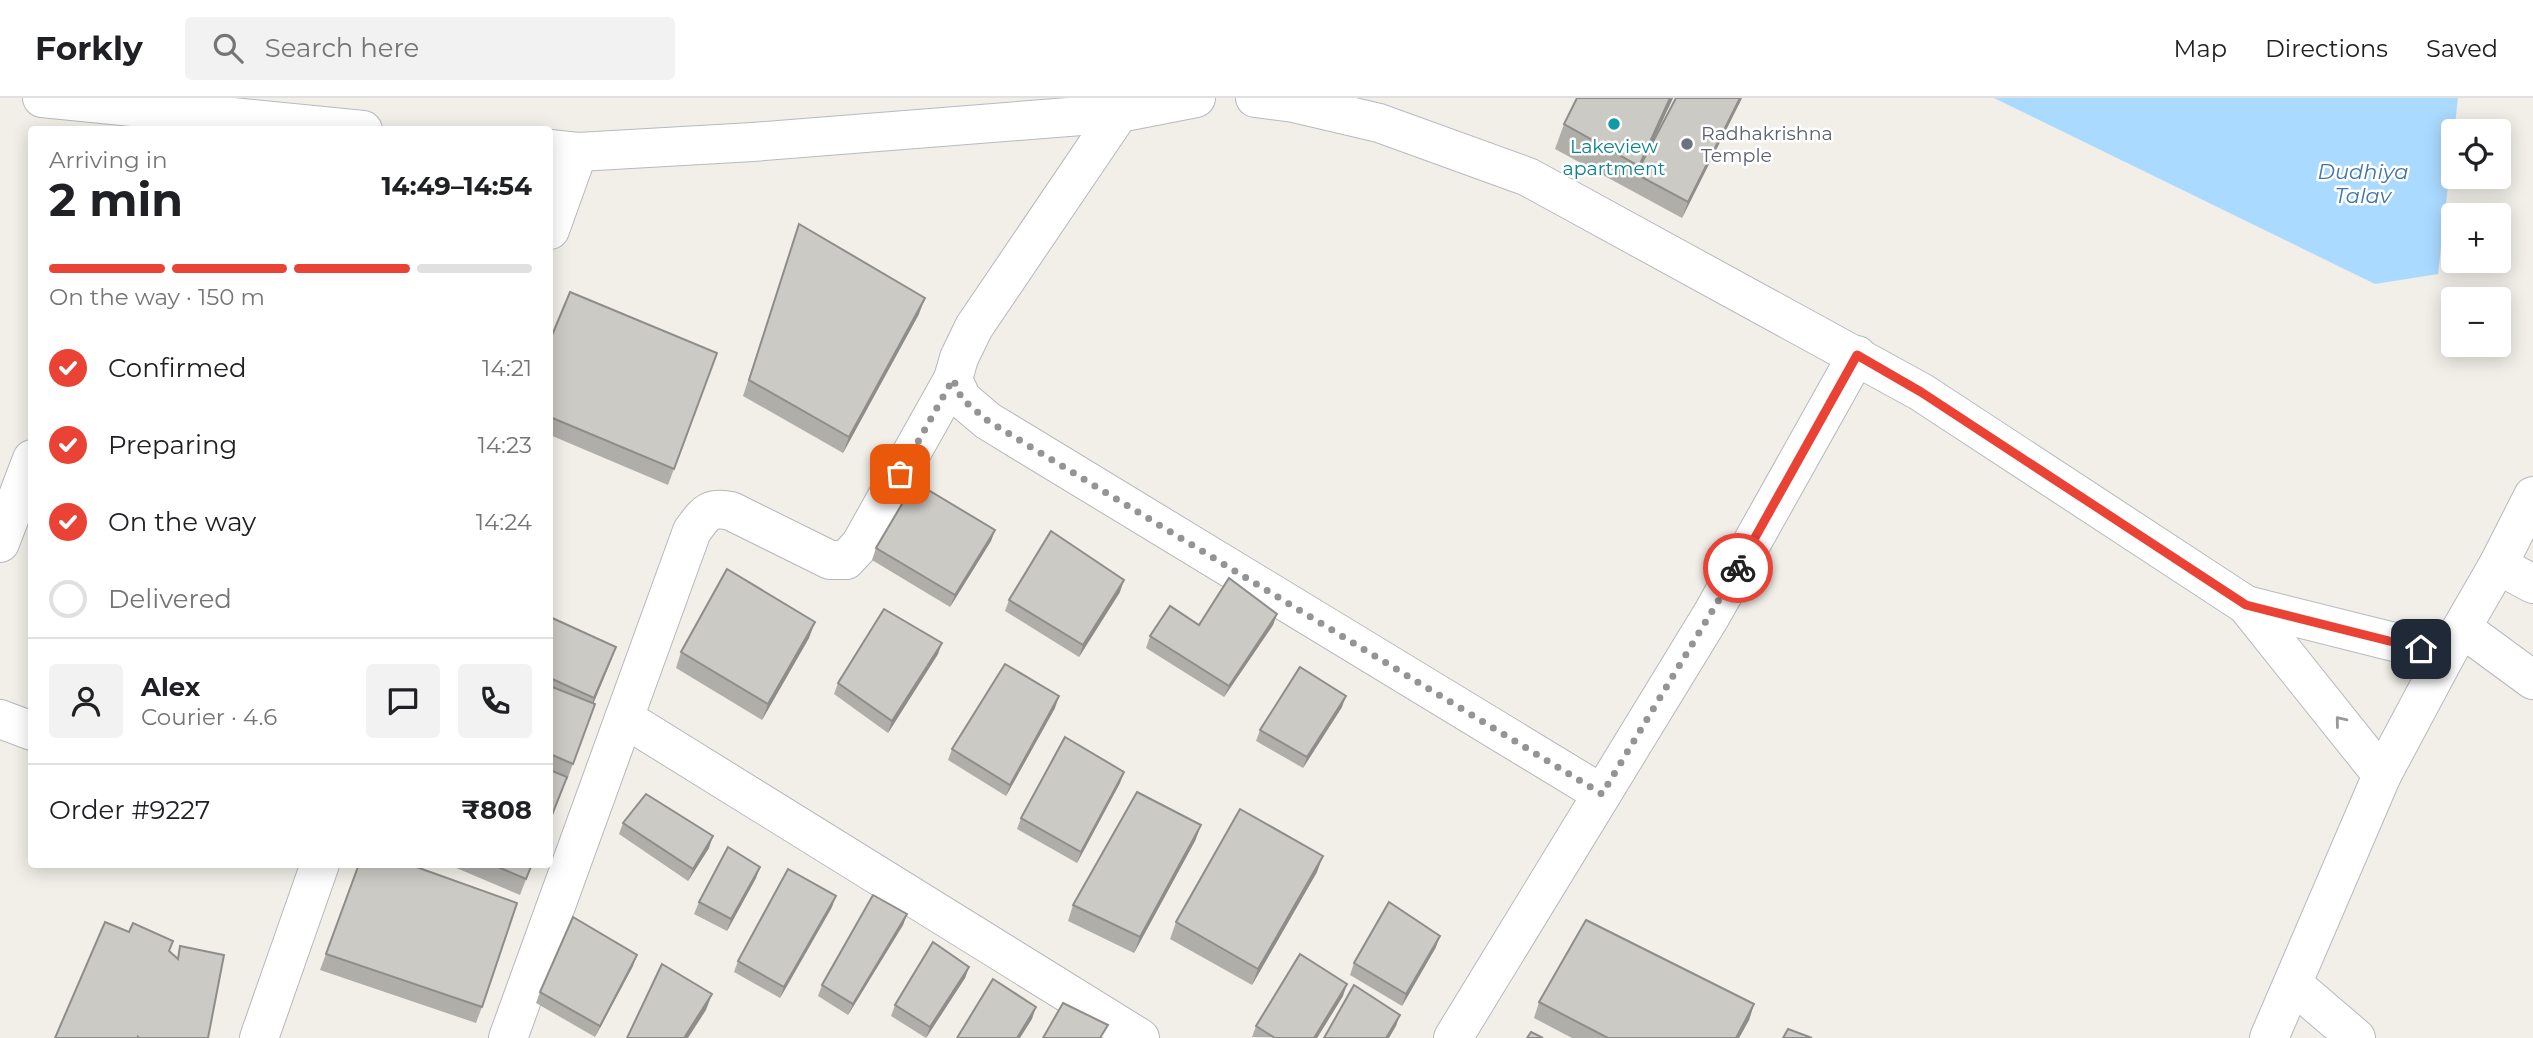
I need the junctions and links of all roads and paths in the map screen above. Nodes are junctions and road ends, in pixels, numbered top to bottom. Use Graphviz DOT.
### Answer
graph roads {
  1 [pos="43,98"];
  2 [pos="1196,98"];
  3 [pos="1255,98"];
  4 [pos="1119,113"];
  5 [pos="159,119"];
  6 [pos="289,126"];
  7 [pos="564,151"];
  8 [pos="553,213"];
  9 [pos="1857,355"];
  10 [pos="953,379"];
  11 [pos="28,470"];
  12 [pos="2533,496"];
  13 [pos="0,543"];
  14 [pos="2498,565"];
  15 [pos="2533,584"];
  16 [pos="2246,605"];
  17 [pos="2454,642"];
  18 [pos="2533,680"];
  19 [pos="624,718"];
  20 [pos="0,719"];
  21 [pos="28,730"];
  22 [pos="2382,775"];
  23 [pos="1602,794"];
  24 [pos="319,868"];
  25 [pos="2294,985"];
  26 [pos="259,1038"];
  27 [pos="508,1038"];
  28 [pos="1140,1038"];
  29 [pos="1453,1038"];
  30 [pos="2270,1038"];
  31 [pos="2356,1038"];
  1 -- 5 [label="street"];
  2 -- 4 [label="street"];
  3 -- 9 [label="street"];
  4 -- 7 [label="street"];
  4 -- 10 [label="street"];
  5 -- 6 [label="street"];
  7 -- 8 [label="street"];
  9 -- 16 [label="street"];
  9 -- 23 [label="street"];
  10 -- 19 [label="street"];
  10 -- 23 [label="street"];
  11 -- 13 [label="street"];
  12 -- 14 [label="street"];
  14 -- 15 [label="street"];
  14 -- 17 [label="street"];
  16 -- 17 [label="street"];
  22 -- 16 [label="street, one-way"];
  17 -- 18 [label="street"];
  17 -- 22 [label="street"];
  19 -- 27 [label="street"];
  19 -- 28 [label="street"];
  20 -- 21 [label="street"];
  22 -- 25 [label="street"];
  23 -- 29 [label="street"];
  24 -- 26 [label="street"];
  25 -- 30 [label="street"];
  25 -- 31 [label="street"];
}
